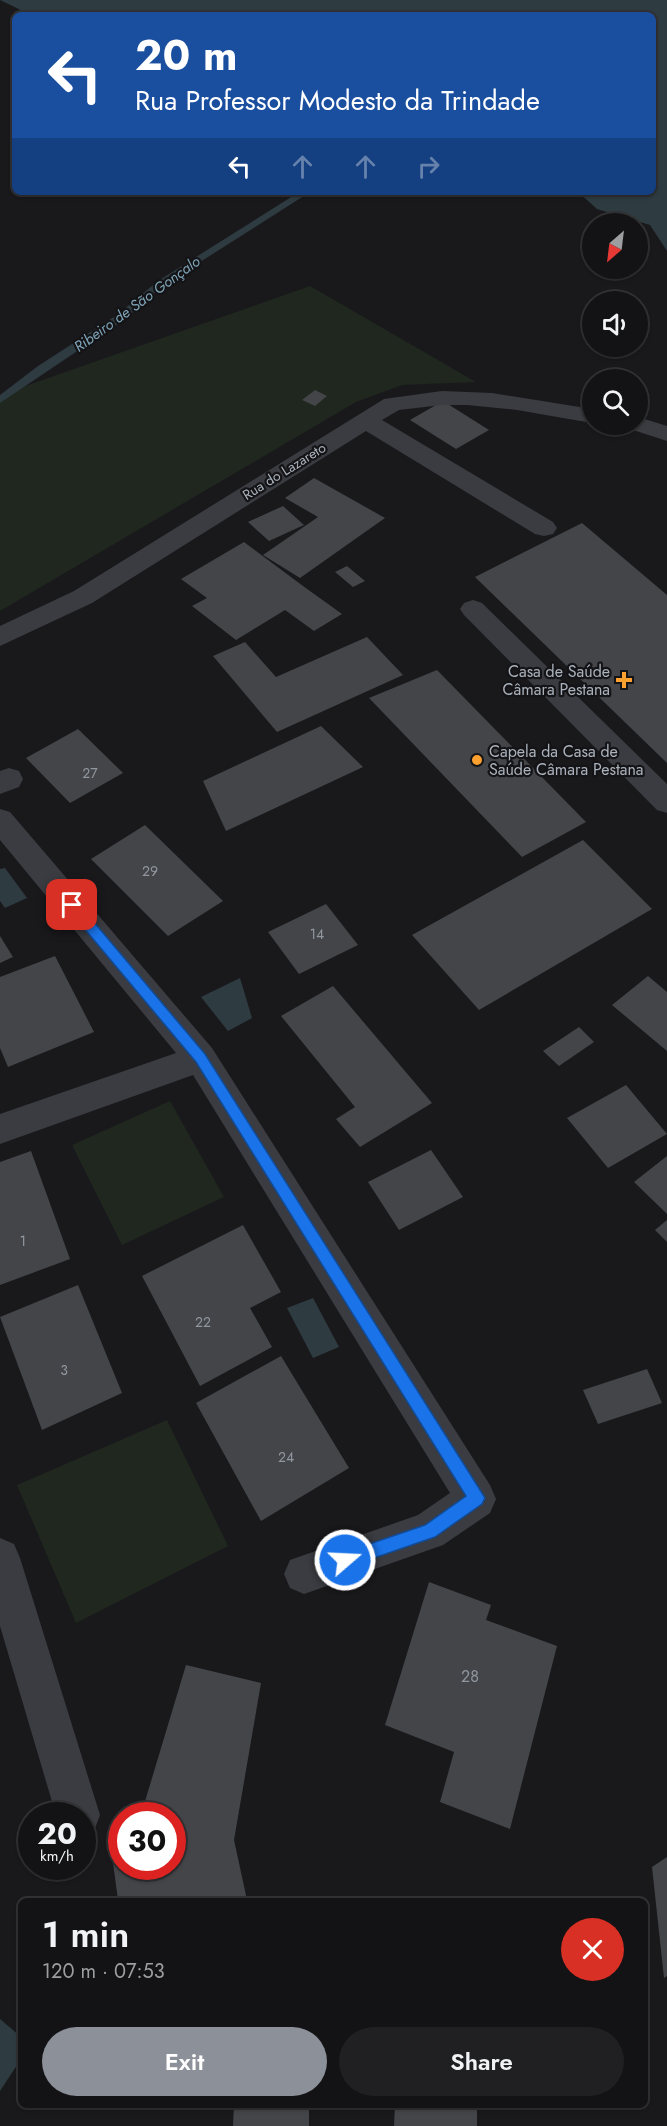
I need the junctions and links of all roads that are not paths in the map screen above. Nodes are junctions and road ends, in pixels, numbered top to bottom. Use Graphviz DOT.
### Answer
graph roads {
  1 [pos="582,414"];
  2 [pos="365,420"];
  3 [pos="648,427"];
  4 [pos="667,434"];
  5 [pos="544,528"];
  6 [pos="473,609"];
  7 [pos="0,637"];
  8 [pos="667,802"];
  9 [pos="5,833"];
  10 [pos="200,1058"];
  11 [pos="0,1129"];
  12 [pos="0,1558"];
  13 [pos="304,1574"];
  14 [pos="74,1802"];
  1 -- 2 [label="street, Rua do Lazareto"];
  2 -- 5 [label="street"];
  2 -- 7 [label="street, Rua do Lazareto"];
  3 -- 4 [label="street"];
  6 -- 8 [label="street"];
  9 -- 10 [label="street"];
  10 -- 11 [label="street"];
  10 -- 13 [label="street"];
  12 -- 14 [label="street"];
}
